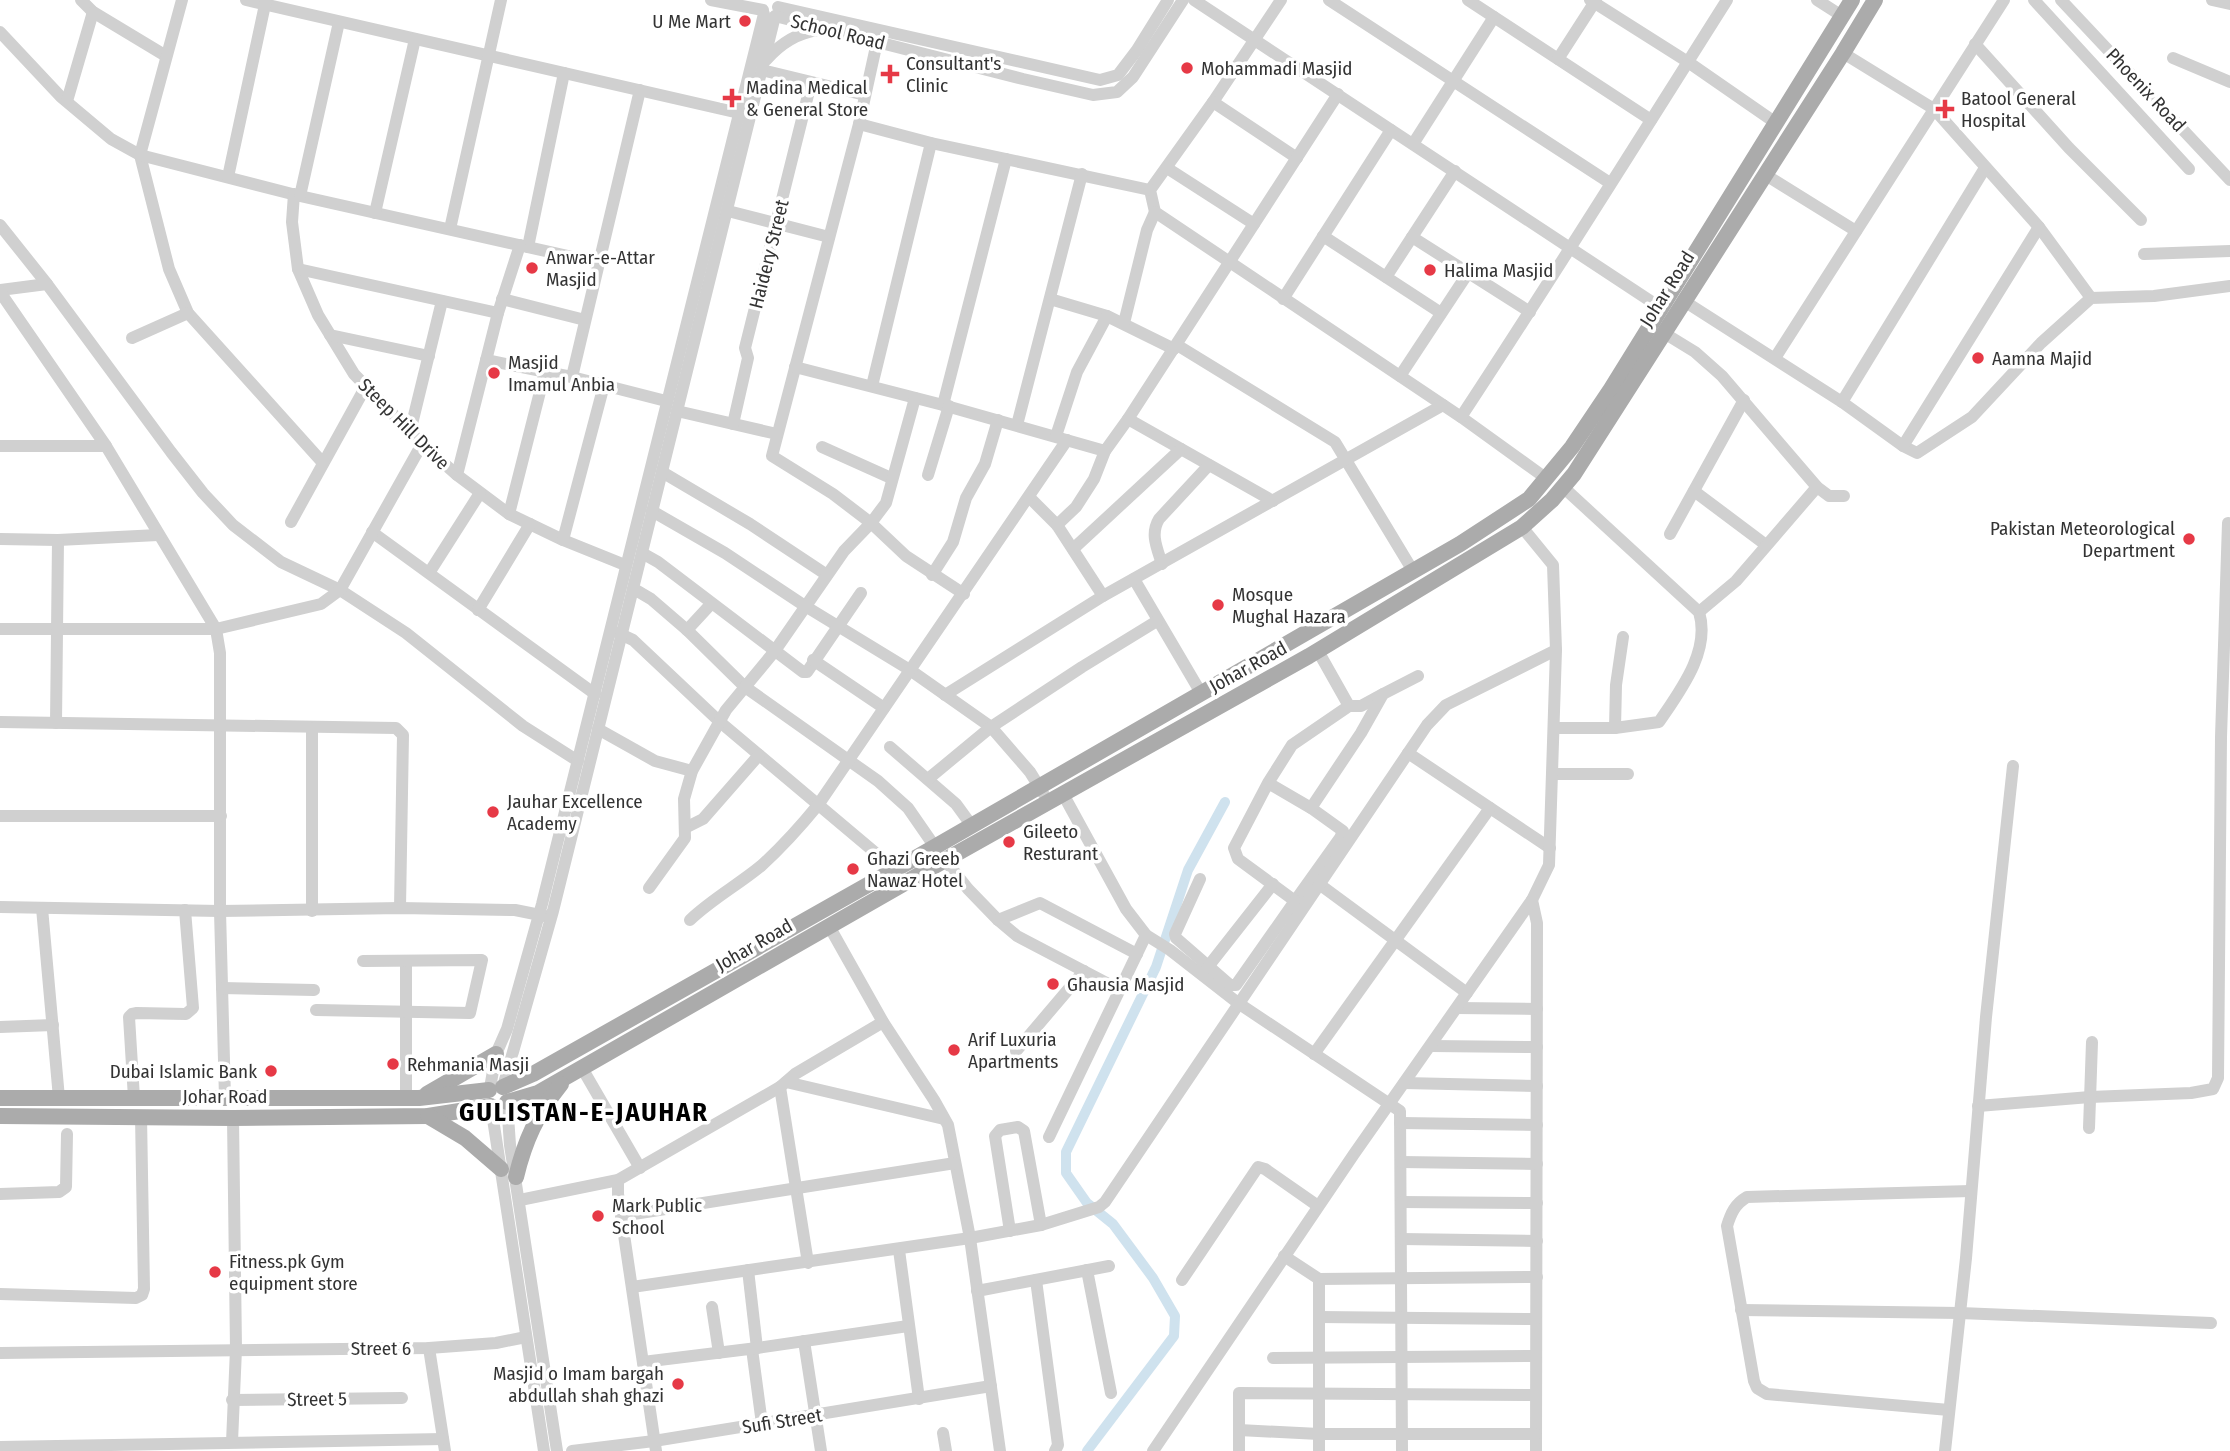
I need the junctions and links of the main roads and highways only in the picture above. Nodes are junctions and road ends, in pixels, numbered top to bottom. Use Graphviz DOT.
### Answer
graph roads {
  1 [pos="1852,0"];
  2 [pos="1875,0"];
  3 [pos="940,853"];
  4 [pos="496,1054"];
  5 [pos="567,1077"];
  6 [pos="496,1095"];
  7 [pos="0,1098"];
  8 [pos="412,1098"];
  9 [pos="0,1116"];
  10 [pos="428,1116"];
  11 [pos="500,1169"];
  12 [pos="516,1177"];
  1 -- 3 [label="main road, Johar Road"];
  2 -- 3 [label="main road, Johar Road"];
  3 -- 5 [label="main road, Johar Road"];
  3 -- 6 [label="main road, Johar Road"];
  4 -- 8 [label="main road"];
  5 -- 6 [label="main road, Johar Road"];
  5 -- 12 [label="main road"];
  6 -- 8 [label="main road, Johar Road"];
  6 -- 10 [label="main road, Johar Road"];
  7 -- 8 [label="main road, Johar Road"];
  9 -- 10 [label="main road, Johar Road"];
  10 -- 11 [label="main road"];
}
